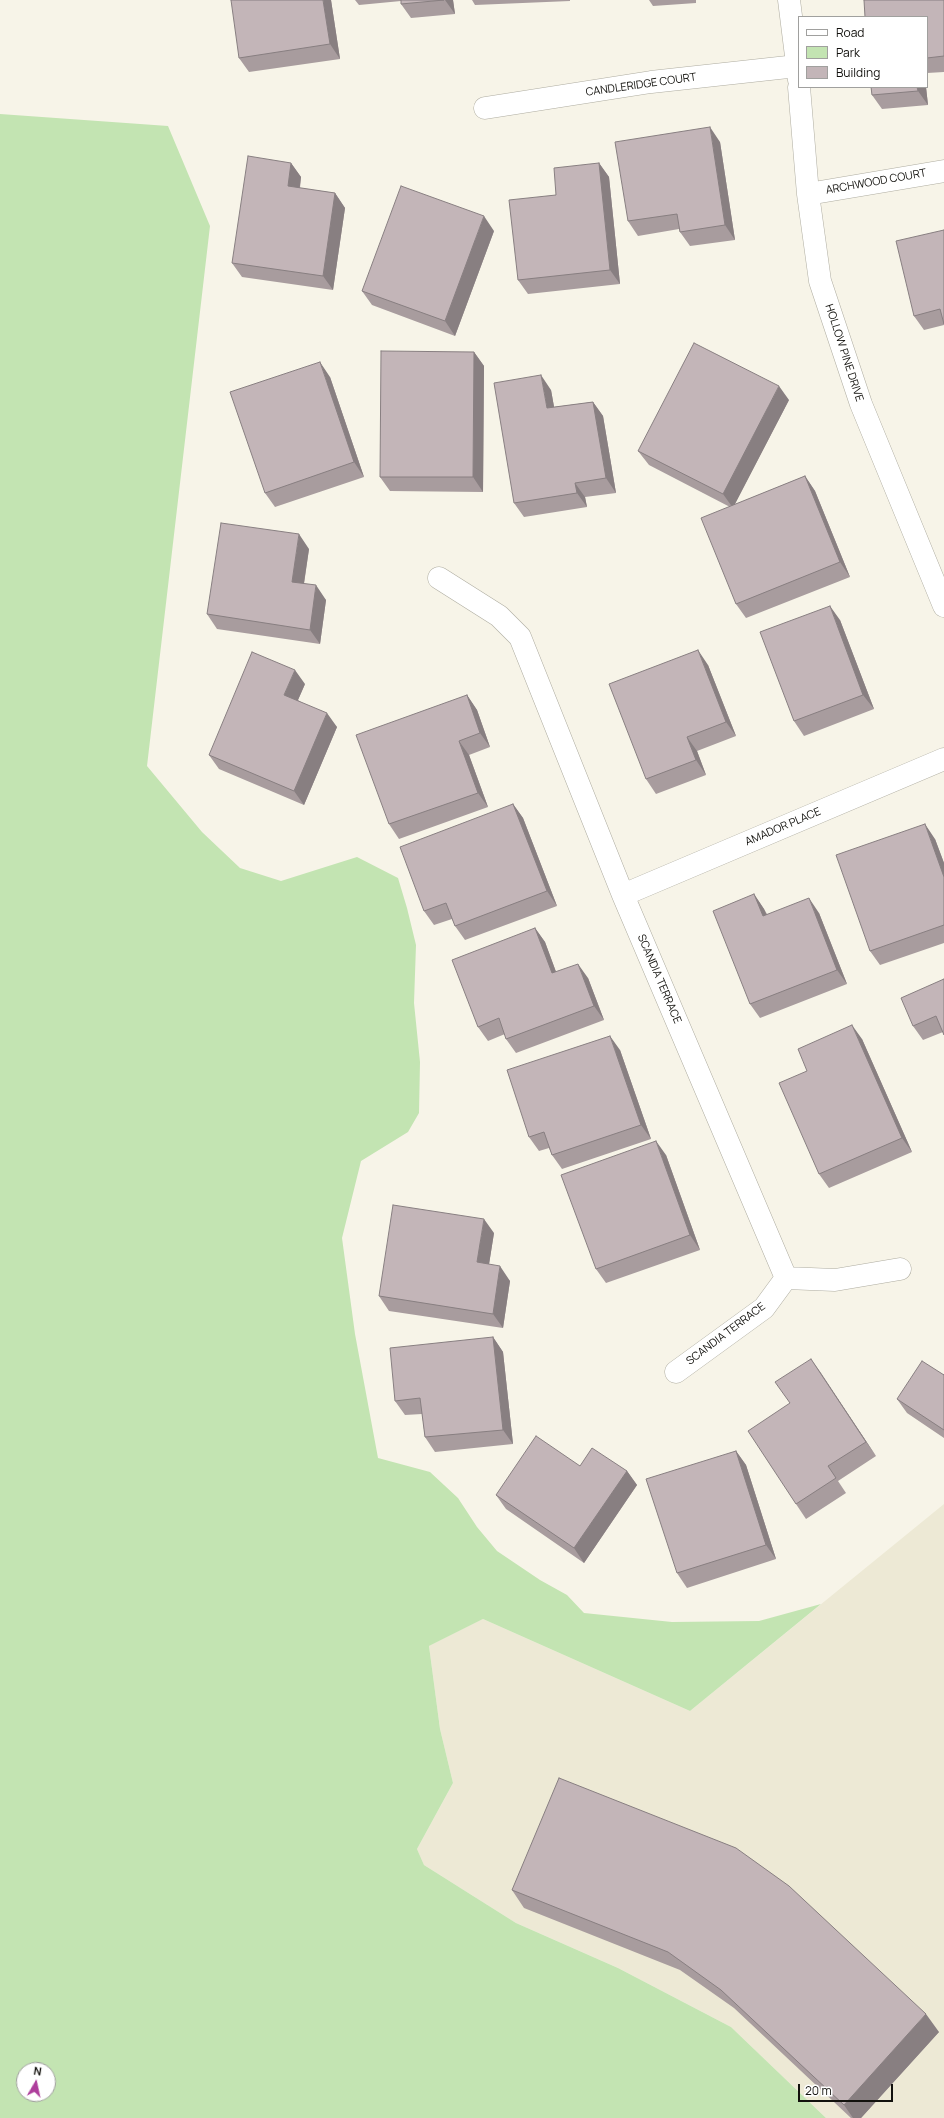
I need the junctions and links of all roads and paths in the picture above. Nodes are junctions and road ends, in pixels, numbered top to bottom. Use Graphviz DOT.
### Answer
graph roads {
  1 [pos="789,0"];
  2 [pos="798,79"];
  3 [pos="799,88"];
  4 [pos="485,108"];
  5 [pos="944,171"];
  6 [pos="808,194"];
  7 [pos="439,578"];
  8 [pos="944,606"];
  9 [pos="944,759"];
  10 [pos="623,895"];
  11 [pos="900,1269"];
  12 [pos="786,1278"];
  13 [pos="676,1372"];
  1 -- 2 [label="street, HOLLOW PINE DRIVE"];
  2 -- 4 [label="street, CANDLERIDGE COURT"];
  3 -- 6 [label="street, HOLLOW PINE DRIVE"];
  5 -- 6 [label="street, ARCHWOOD COURT"];
  6 -- 8 [label="street, HOLLOW PINE DRIVE"];
  7 -- 10 [label="street, SCANDIA TERRACE"];
  9 -- 10 [label="street, AMADOR PLACE"];
  10 -- 12 [label="street, SCANDIA TERRACE"];
  11 -- 12 [label="street"];
  12 -- 13 [label="street, SCANDIA TERRACE"];
}
